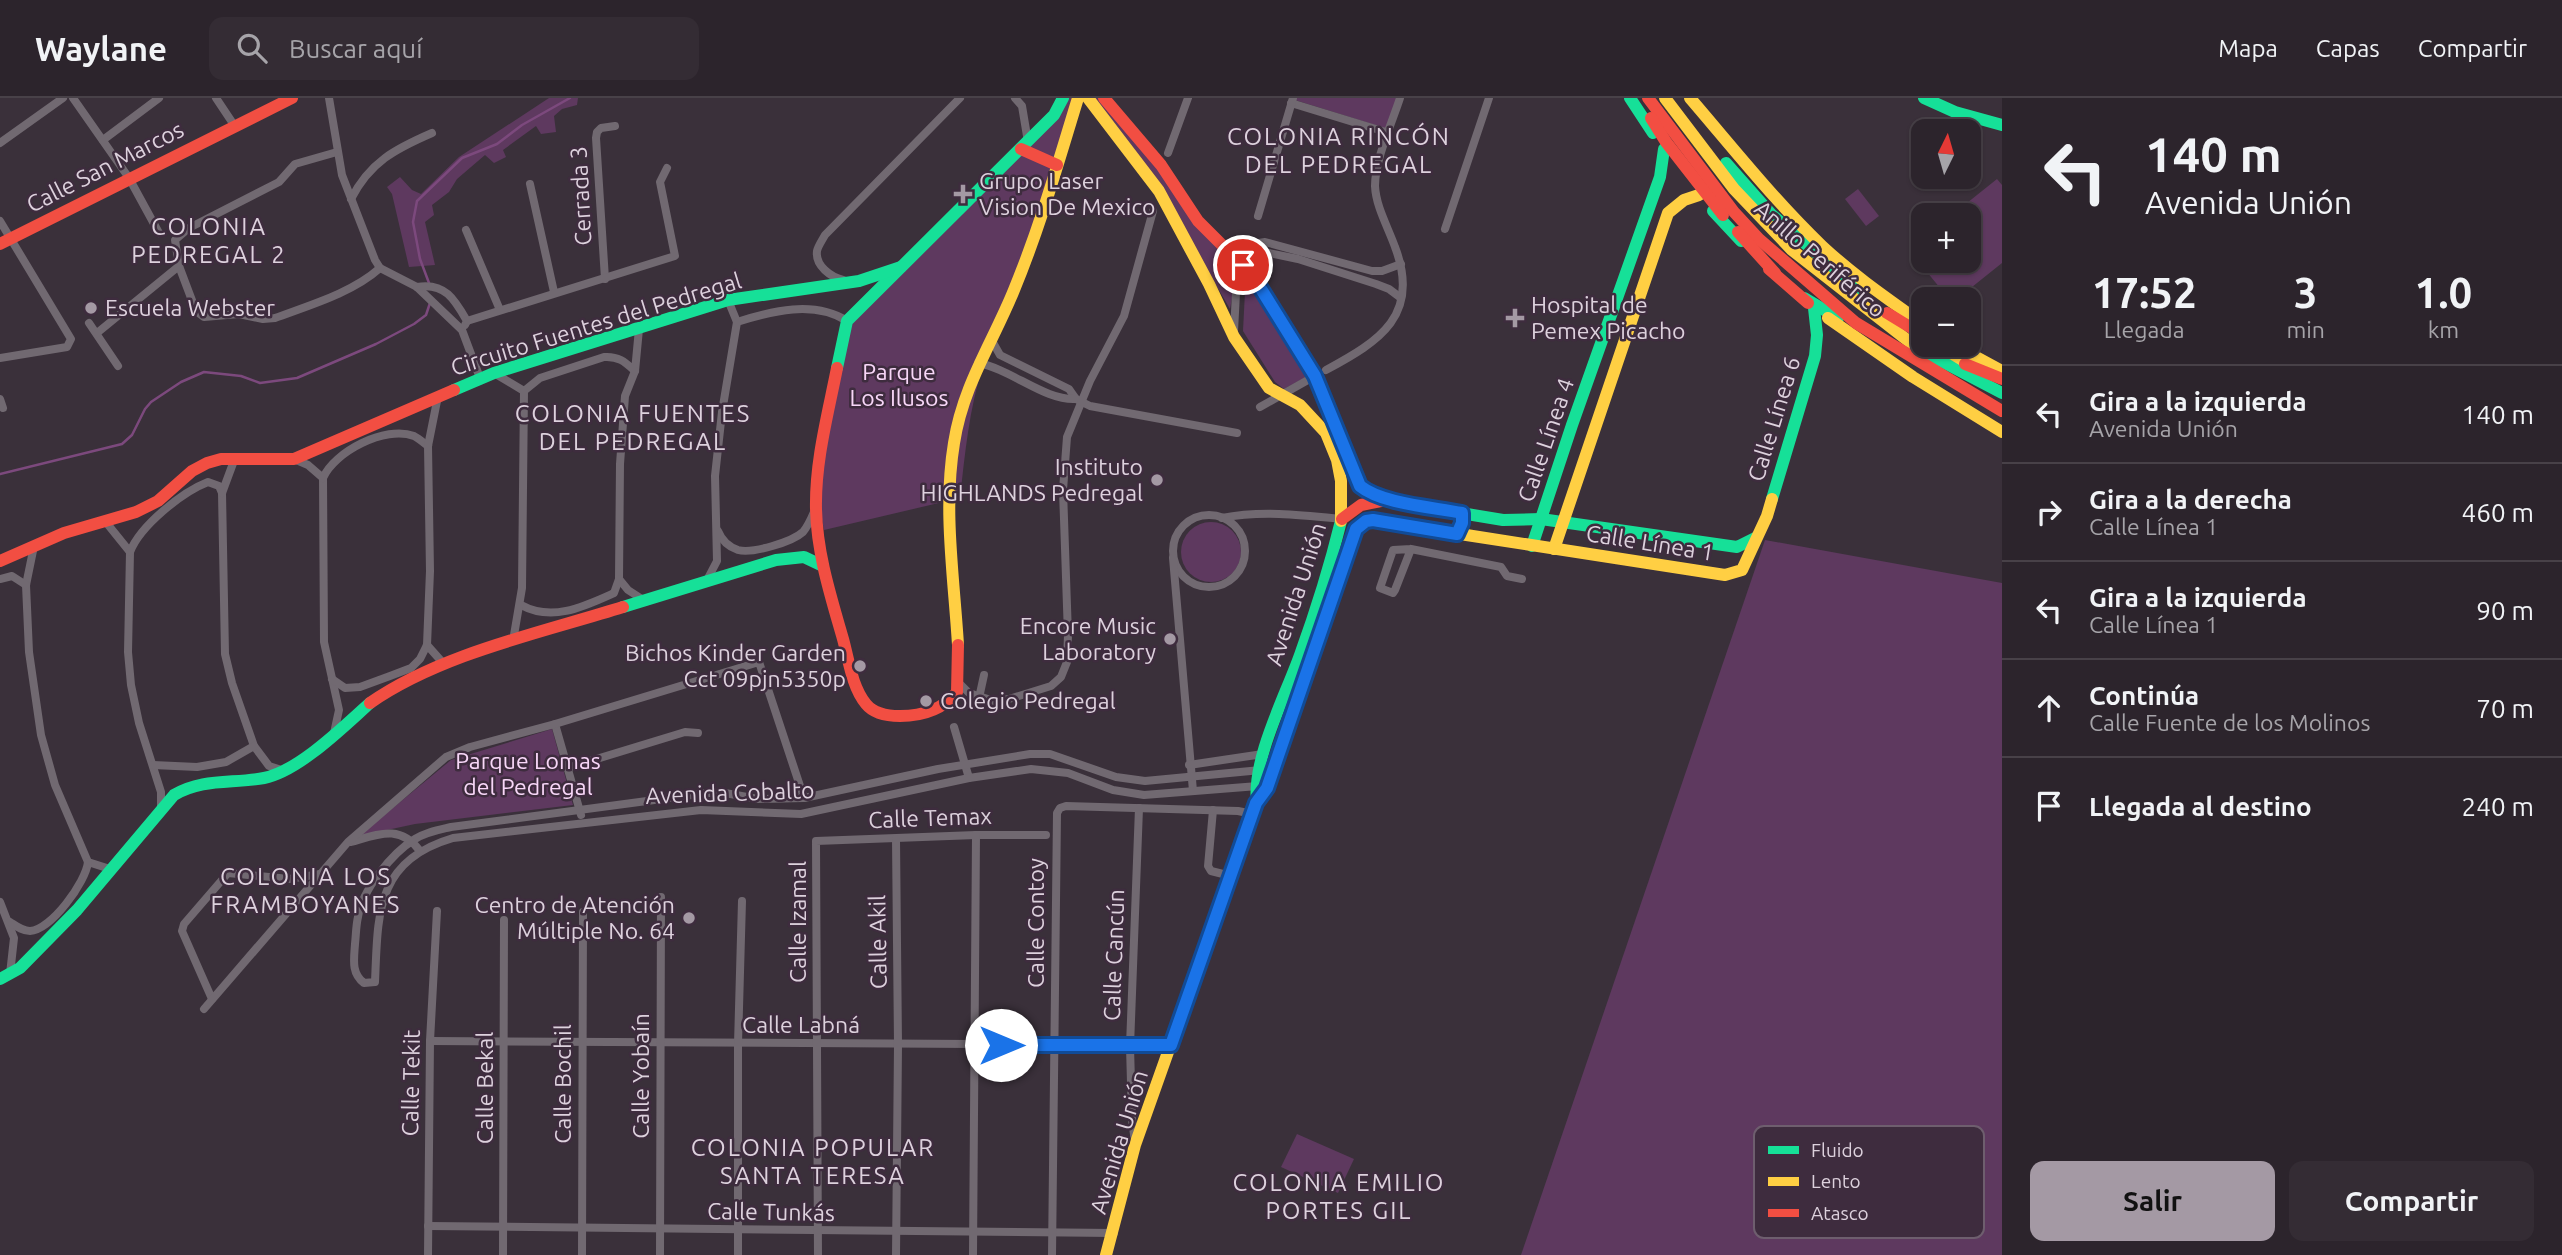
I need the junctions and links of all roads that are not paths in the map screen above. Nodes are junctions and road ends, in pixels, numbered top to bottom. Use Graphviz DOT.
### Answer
graph roads {
  1 [pos="63,98"];
  2 [pos="73,98"];
  3 [pos="159,98"];
  4 [pos="216,98"];
  5 [pos="292,98"];
  6 [pos="960,98"];
  7 [pos="1015,98"];
  8 [pos="1057,98"];
  9 [pos="1088,98"];
  10 [pos="1104,98"];
  11 [pos="1188,98"];
  12 [pos="1400,98"];
  13 [pos="1489,98"];
  14 [pos="1629,98"];
  15 [pos="1648,98"];
  16 [pos="1655,98"];
  17 [pos="1665,98"];
  18 [pos="1671,98"];
  19 [pos="1693,98"];
  20 [pos="1924,98"];
  21 [pos="331,99"];
  22 [pos="1071,99"];
  23 [pos="1292,100"];
  24 [pos="1638,104"];
  25 [pos="1054,115"];
  26 [pos="234,125"];
  27 [pos="2002,125"];
  28 [pos="615,126"];
  29 [pos="432,133"];
  30 [pos="1389,133"];
  31 [pos="103,140"];
  32 [pos="0,143"];
  33 [pos="1025,146"];
  34 [pos="1664,149"];
  35 [pos="337,152"];
  36 [pos="1168,153"];
  37 [pos="1057,165"];
  38 [pos="667,168"];
  39 [pos="130,178"];
  40 [pos="530,184"];
  41 [pos="1699,195"];
  42 [pos="351,199"];
  43 [pos="1153,211"];
  44 [pos="1258,216"];
  45 [pos="0,221"];
  46 [pos="1445,229"];
  47 [pos="466,230"];
  48 [pos="159,233"];
  49 [pos="12,238"];
  50 [pos="0,244"];
  51 [pos="1245,263"];
  52 [pos="1401,264"];
  53 [pos="179,266"];
  54 [pos="903,266"];
  55 [pos="1332,266"];
  56 [pos="380,268"];
  57 [pos="1774,273"];
  58 [pos="605,279"];
  59 [pos="859,281"];
  60 [pos="420,291"];
  61 [pos="554,292"];
  62 [pos="1401,298"];
  63 [pos="1804,298"];
  64 [pos="728,300"];
  65 [pos="1814,308"];
  66 [pos="500,310"];
  67 [pos="1884,311"];
  68 [pos="1911,315"];
  69 [pos="467,321"];
  70 [pos="846,321"];
  71 [pos="737,322"];
  72 [pos="89,323"];
  73 [pos="1911,324"];
  74 [pos="1911,328"];
  75 [pos="639,329"];
  76 [pos="462,330"];
  77 [pos="97,332"];
  78 [pos="1234,337"];
  79 [pos="991,339"];
  80 [pos="1911,342"];
  81 [pos="1937,357"];
  82 [pos="1944,357"];
  83 [pos="1959,357"];
  84 [pos="1976,357"];
  85 [pos="0,358"];
  86 [pos="978,363"];
  87 [pos="118,366"];
  88 [pos="635,371"];
  89 [pos="2002,371"];
  90 [pos="494,373"];
  91 [pos="1320,373"];
  92 [pos="480,378"];
  93 [pos="2002,381"];
  94 [pos="524,391"];
  95 [pos="2002,393"];
  96 [pos="438,396"];
  97 [pos="1282,396"];
  98 [pos="1078,400"];
  99 [pos="1984,402"];
  100 [pos="2002,405"];
  101 [pos="1260,407"];
  102 [pos="2002,411"];
  103 [pos="2002,432"];
  104 [pos="1237,433"];
  105 [pos="428,446"];
  106 [pos="235,458"];
  107 [pos="294,458"];
  108 [pos="323,478"];
  109 [pos="222,493"];
  110 [pos="1393,499"];
  111 [pos="816,510"];
  112 [pos="1462,513"];
  113 [pos="1223,518"];
  114 [pos="1342,519"];
  115 [pos="1541,519"];
  116 [pos="105,521"];
  117 [pos="1564,522"];
  118 [pos="1360,525"];
  119 [pos="717,529"];
  120 [pos="1457,534"];
  121 [pos="1755,538"];
  122 [pos="34,546"];
  123 [pos="1532,546"];
  124 [pos="1411,549"];
  125 [pos="1554,549"];
  126 [pos="130,552"];
  127 [pos="1173,558"];
  128 [pos="0,561"];
  129 [pos="823,566"];
  130 [pos="0,579"];
  131 [pos="619,579"];
  132 [pos="1521,579"];
  133 [pos="706,582"];
  134 [pos="26,585"];
  135 [pos="645,601"];
  136 [pos="521,605"];
  137 [pos="513,641"];
  138 [pos="428,645"];
  139 [pos="443,663"];
  140 [pos="985,675"];
  141 [pos="332,679"];
  142 [pos="959,683"];
  143 [pos="979,698"];
  144 [pos="555,724"];
  145 [pos="954,727"];
  146 [pos="698,733"];
  147 [pos="333,736"];
  148 [pos="254,746"];
  149 [pos="1264,754"];
  150 [pos="965,764"];
  151 [pos="153,765"];
  152 [pos="1189,765"];
  153 [pos="567,768"];
  154 [pos="285,771"];
  155 [pos="1265,771"];
  156 [pos="1190,777"];
  157 [pos="969,778"];
  158 [pos="1261,786"];
  159 [pos="1193,791"];
  160 [pos="804,798"];
  161 [pos="161,808"];
  162 [pos="1139,808"];
  163 [pos="1255,808"];
  164 [pos="580,810"];
  165 [pos="1213,810"];
  166 [pos="582,822"];
  167 [pos="976,835"];
  168 [pos="1046,835"];
  169 [pos="896,839"];
  170 [pos="412,840"];
  171 [pos="816,841"];
  172 [pos="348,842"];
  173 [pos="420,851"];
  174 [pos="88,862"];
  175 [pos="110,869"];
  176 [pos="320,874"];
  177 [pos="1231,876"];
  178 [pos="661,897"];
  179 [pos="742,901"];
  180 [pos="0,902"];
  181 [pos="437,911"];
  182 [pos="583,912"];
  183 [pos="504,920"];
  184 [pos="10,922"];
  185 [pos="5,977"];
  186 [pos="212,999"];
  187 [pos="204,1009"];
  188 [pos="430,1041"];
  189 [pos="504,1042"];
  190 [pos="582,1042"];
  191 [pos="660,1043"];
  192 [pos="738,1044"];
  193 [pos="818,1044"];
  194 [pos="898,1045"];
  195 [pos="975,1045"];
  196 [pos="1171,1045"];
  197 [pos="1054,1046"];
  198 [pos="1130,1046"];
  199 [pos="1135,1145"];
  200 [pos="429,1226"];
  201 [pos="503,1228"];
  202 [pos="583,1228"];
  203 [pos="660,1229"];
  204 [pos="738,1231"];
  205 [pos="818,1232"];
  206 [pos="973,1232"];
  207 [pos="1052,1232"];
  208 [pos="896,1233"];
  209 [pos="1114,1233"];
  210 [pos="428,1255"];
  211 [pos="503,1255"];
  212 [pos="582,1255"];
  213 [pos="660,1255"];
  214 [pos="738,1255"];
  215 [pos="818,1255"];
  216 [pos="896,1255"];
  217 [pos="973,1255"];
  218 [pos="1052,1255"];
  219 [pos="1106,1255"];
  1 -- 32 [label="street"];
  2 -- 31 [label="street"];
  3 -- 31 [label="street"];
  4 -- 26 [label="street"];
  5 -- 26 [label="main road, Calle San Marcos"];
  6 -- 59 [label="street"];
  7 -- 33 [label="street"];
  8 -- 25 [label="main road"];
  9 -- 78 [label="main road, Avenida Unión"];
  10 -- 51 [label="main road"];
  11 -- 36 [label="street"];
  12 -- 30 [label="street"];
  13 -- 46 [label="street"];
  14 -- 24 [label="main road"];
  15 -- 99 [label="main road, Anillo Periférico"];
  16 -- 100 [label="main road"];
  17 -- 80 [label="main road"];
  18 -- 67 [label="main road, Anillo Periférico"];
  19 -- 68 [label="main road"];
  20 -- 27 [label="main road"];
  21 -- 35 [label="street"];
  22 -- 25 [label="main road, Circuito Fuentes del Pedregal"];
  22 -- 37 [label="main road, Circuito Fuentes del Pedregal"];
  23 -- 30 [label="street"];
  23 -- 44 [label="street"];
  24 -- 34 [label="main road"];
  24 -- 57 [label="main road"];
  25 -- 33 [label="main road, Circuito Fuentes del Pedregal"];
  26 -- 39 [label="main road, Calle San Marcos"];
  28 -- 58 [label="street, Cerrada 3"];
  29 -- 42 [label="street"];
  30 -- 52 [label="street"];
  31 -- 39 [label="street"];
  33 -- 37 [label="main road"];
  33 -- 54 [label="main road, Circuito Fuentes del Pedregal"];
  34 -- 41 [label="main road"];
  34 -- 115 [label="main road, Calle Línea 4"];
  35 -- 42 [label="street"];
  35 -- 53 [label="street"];
  37 -- 79 [label="main road, Circuito Fuentes del Pedregal"];
  38 -- 58 [label="street"];
  39 -- 48 [label="street"];
  39 -- 49 [label="main road, Calle San Marcos"];
  40 -- 61 [label="street"];
  41 -- 57 [label="main road"];
  41 -- 117 [label="main road, Calle Línea 4"];
  42 -- 56 [label="street"];
  43 -- 98 [label="street"];
  45 -- 49 [label="street"];
  47 -- 66 [label="street"];
  49 -- 50 [label="main road, Calle San Marcos"];
  49 -- 85 [label="street"];
  51 -- 55 [label="street"];
  51 -- 78 [label="street"];
  51 -- 91 [label="main road"];
  52 -- 55 [label="street"];
  52 -- 62 [label="street"];
  53 -- 56 [label="street"];
  53 -- 77 [label="street"];
  54 -- 59 [label="main road, Circuito Fuentes del Pedregal"];
  54 -- 70 [label="main road, Circuito Fuentes del Pedregal"];
  55 -- 62 [label="street"];
  56 -- 60 [label="street"];
  57 -- 63 [label="main road"];
  58 -- 61 [label="street"];
  59 -- 64 [label="main road, Circuito Fuentes del Pedregal"];
  60 -- 69 [label="street"];
  60 -- 76 [label="street"];
  61 -- 66 [label="street"];
  62 -- 91 [label="street"];
  63 -- 65 [label="main road"];
  63 -- 99 [label="main road"];
  64 -- 71 [label="street"];
  64 -- 75 [label="main road, Circuito Fuentes del Pedregal"];
  65 -- 103 [label="main road"];
  65 -- 121 [label="main road, Calle Línea 6"];
  66 -- 69 [label="street"];
  67 -- 73 [label="main road"];
  67 -- 74 [label="main road, Anillo Periférico"];
  69 -- 76 [label="street"];
  70 -- 71 [label="street"];
  70 -- 111 [label="main road"];
  71 -- 119 [label="street"];
  72 -- 77 [label="street"];
  75 -- 88 [label="street"];
  75 -- 90 [label="main road, Circuito Fuentes del Pedregal"];
  76 -- 92 [label="street"];
  77 -- 87 [label="street"];
  78 -- 97 [label="main road, Avenida Unión"];
  79 -- 86 [label="main road, Circuito Fuentes del Pedregal"];
  79 -- 98 [label="street"];
  81 -- 95 [label="main road"];
  82 -- 93 [label="main road"];
  83 -- 93 [label="main road"];
  84 -- 89 [label="main road"];
  86 -- 98 [label="street"];
  86 -- 142 [label="main road, Circuito Fuentes del Pedregal"];
  88 -- 94 [label="street"];
  88 -- 131 [label="street"];
  90 -- 92 [label="main road, Circuito Fuentes del Pedregal"];
  90 -- 94 [label="street"];
  91 -- 97 [label="street"];
  91 -- 110 [label="main road"];
  92 -- 96 [label="main road, Circuito Fuentes del Pedregal"];
  94 -- 136 [label="street"];
  96 -- 105 [label="street"];
  96 -- 107 [label="main road, Circuito Fuentes del Pedregal"];
  97 -- 101 [label="street"];
  97 -- 114 [label="main road, Avenida Unión"];
  98 -- 104 [label="street"];
  98 -- 143 [label="street"];
  99 -- 102 [label="main road, Anillo Periférico"];
  105 -- 108 [label="street"];
  105 -- 138 [label="street"];
  106 -- 107 [label="main road, Circuito Fuentes del Pedregal"];
  106 -- 109 [label="street"];
  106 -- 116 [label="main road, Circuito Fuentes del Pedregal"];
  107 -- 108 [label="street"];
  108 -- 141 [label="street"];
  109 -- 126 [label="street"];
  109 -- 148 [label="street"];
  110 -- 112 [label="main road, Calle Línea 1"];
  110 -- 114 [label="main road"];
  111 -- 119 [label="street"];
  111 -- 129 [label="main road"];
  112 -- 115 [label="main road, Calle Línea 1"];
  112 -- 120 [label="main road"];
  113 -- 114 [label="street"];
  113 -- 127 [label="street"];
  113 -- 127 [label="street"];
  114 -- 149 [label="main road, Avenida Unión"];
  115 -- 117 [label="main road, Calle Línea 1"];
  115 -- 123 [label="main road, Calle Línea 4"];
  116 -- 122 [label="main road, Circuito Fuentes del Pedregal"];
  116 -- 126 [label="street"];
  117 -- 121 [label="main road, Calle Línea 1"];
  117 -- 125 [label="main road, Calle Línea 4"];
  118 -- 120 [label="main road, Calle Línea 1"];
  118 -- 155 [label="main road, Avenida Unión"];
  119 -- 133 [label="street"];
  120 -- 123 [label="main road, Calle Línea 1"];
  121 -- 125 [label="main road, Calle Línea 1"];
  122 -- 128 [label="main road, Circuito Fuentes del Pedregal"];
  122 -- 134 [label="street"];
  123 -- 125 [label="main road, Calle Línea 1"];
  124 -- 124 [label="street"];
  124 -- 132 [label="street"];
  126 -- 151 [label="street"];
  127 -- 152 [label="street"];
  129 -- 133 [label="main road"];
  129 -- 142 [label="main road"];
  130 -- 134 [label="street"];
  131 -- 135 [label="street"];
  131 -- 136 [label="street"];
  133 -- 135 [label="main road"];
  134 -- 174 [label="street"];
  135 -- 137 [label="main road"];
  136 -- 137 [label="street"];
  137 -- 139 [label="main road"];
  138 -- 139 [label="street"];
  138 -- 141 [label="street"];
  139 -- 147 [label="main road"];
  140 -- 143 [label="street"];
  141 -- 147 [label="street"];
  142 -- 143 [label="street"];
  144 -- 153 [label="street"];
  144 -- 160 [label="street"];
  144 -- 172 [label="street"];
  145 -- 150 [label="street"];
  146 -- 153 [label="street"];
  147 -- 154 [label="main road"];
  148 -- 151 [label="street"];
  148 -- 154 [label="street"];
  149 -- 152 [label="street"];
  149 -- 155 [label="main road, Avenida Unión"];
  150 -- 156 [label="street, Avenida Cobalto"];
  150 -- 157 [label="street"];
  150 -- 160 [label="street, Avenida Cobalto"];
  151 -- 161 [label="street"];
  152 -- 156 [label="street"];
  153 -- 164 [label="street"];
  154 -- 161 [label="main road"];
  155 -- 156 [label="street, Avenida Cobalto"];
  155 -- 158 [label="main road, Avenida Unión"];
  156 -- 159 [label="street"];
  157 -- 159 [label="street, Avenida Cobalto"];
  157 -- 166 [label="street, Avenida Cobalto"];
  158 -- 159 [label="street, Avenida Cobalto"];
  158 -- 163 [label="main road, Avenida Unión"];
  160 -- 164 [label="street, Avenida Cobalto"];
  161 -- 175 [label="main road"];
  162 -- 165 [label="street"];
  162 -- 197 [label="street, Calle Contoy"];
  162 -- 198 [label="street, Calle Cancún"];
  163 -- 165 [label="street"];
  163 -- 177 [label="main road, Avenida Unión"];
  164 -- 166 [label="street"];
  164 -- 170 [label="street, Avenida Cobalto"];
  165 -- 177 [label="street"];
  166 -- 173 [label="street, Avenida Cobalto"];
  167 -- 168 [label="street, Calle Temax"];
  167 -- 169 [label="street, Calle Temax"];
  167 -- 195 [label="street"];
  169 -- 171 [label="street, Calle Temax"];
  169 -- 194 [label="street, Calle Akil"];
  170 -- 172 [label="street"];
  170 -- 173 [label="street"];
  170 -- 173 [label="street, Avenida Cobalto"];
  171 -- 193 [label="street, Calle Izamal"];
  172 -- 176 [label="street"];
  174 -- 175 [label="street"];
  174 -- 184 [label="street"];
  175 -- 185 [label="main road"];
  176 -- 186 [label="street"];
  176 -- 186 [label="street"];
  177 -- 196 [label="main road, Avenida Unión"];
  178 -- 191 [label="street, Calle Yobaín"];
  179 -- 192 [label="street"];
  180 -- 184 [label="street"];
  181 -- 188 [label="street, Calle Tekit"];
  182 -- 190 [label="street, Calle Bochil"];
  183 -- 189 [label="street, Calle Bekal"];
  184 -- 185 [label="street"];
  186 -- 187 [label="street"];
  188 -- 189 [label="street, Calle Labná"];
  188 -- 200 [label="street, Calle Tekit"];
  189 -- 190 [label="street, Calle Labná"];
  189 -- 201 [label="street, Calle Bekal"];
  190 -- 191 [label="street, Calle Labná"];
  190 -- 202 [label="street, Calle Bochil"];
  191 -- 192 [label="street, Calle Labná"];
  191 -- 203 [label="street, Calle Yobaín"];
  192 -- 193 [label="street, Calle Labná"];
  192 -- 204 [label="street"];
  193 -- 194 [label="street, Calle Labná"];
  193 -- 205 [label="street, Calle Izamal"];
  194 -- 195 [label="street, Calle Labná"];
  194 -- 208 [label="street, Calle Akil"];
  195 -- 197 [label="street, Calle Labná"];
  195 -- 206 [label="street"];
  196 -- 198 [label="street, Calle Labná"];
  196 -- 199 [label="main road, Avenida Unión"];
  197 -- 198 [label="street, Calle Labná"];
  197 -- 207 [label="street, Calle Contoy"];
  198 -- 199 [label="street, Calle Cancún"];
  199 -- 209 [label="main road, Avenida Unión"];
  200 -- 201 [label="street, Calle Tunkás"];
  200 -- 210 [label="street, Calle Tekit"];
  201 -- 202 [label="street, Calle Tunkás"];
  201 -- 211 [label="street, Calle Bekal"];
  202 -- 203 [label="street, Calle Tunkás"];
  202 -- 212 [label="street, Calle Bochil"];
  203 -- 204 [label="street, Calle Tunkás"];
  203 -- 213 [label="street, Calle Yobaín"];
  204 -- 205 [label="street, Calle Tunkás"];
  204 -- 214 [label="street"];
  205 -- 208 [label="street, Calle Tunkás"];
  205 -- 215 [label="street, Calle Izamal"];
  206 -- 207 [label="street, Calle Tunkás"];
  206 -- 208 [label="street, Calle Tunkás"];
  206 -- 217 [label="street"];
  207 -- 209 [label="street, Calle Tunkás"];
  207 -- 218 [label="street, Calle Contoy"];
  208 -- 216 [label="street, Calle Akil"];
  209 -- 219 [label="main road, Avenida Unión"];
}
